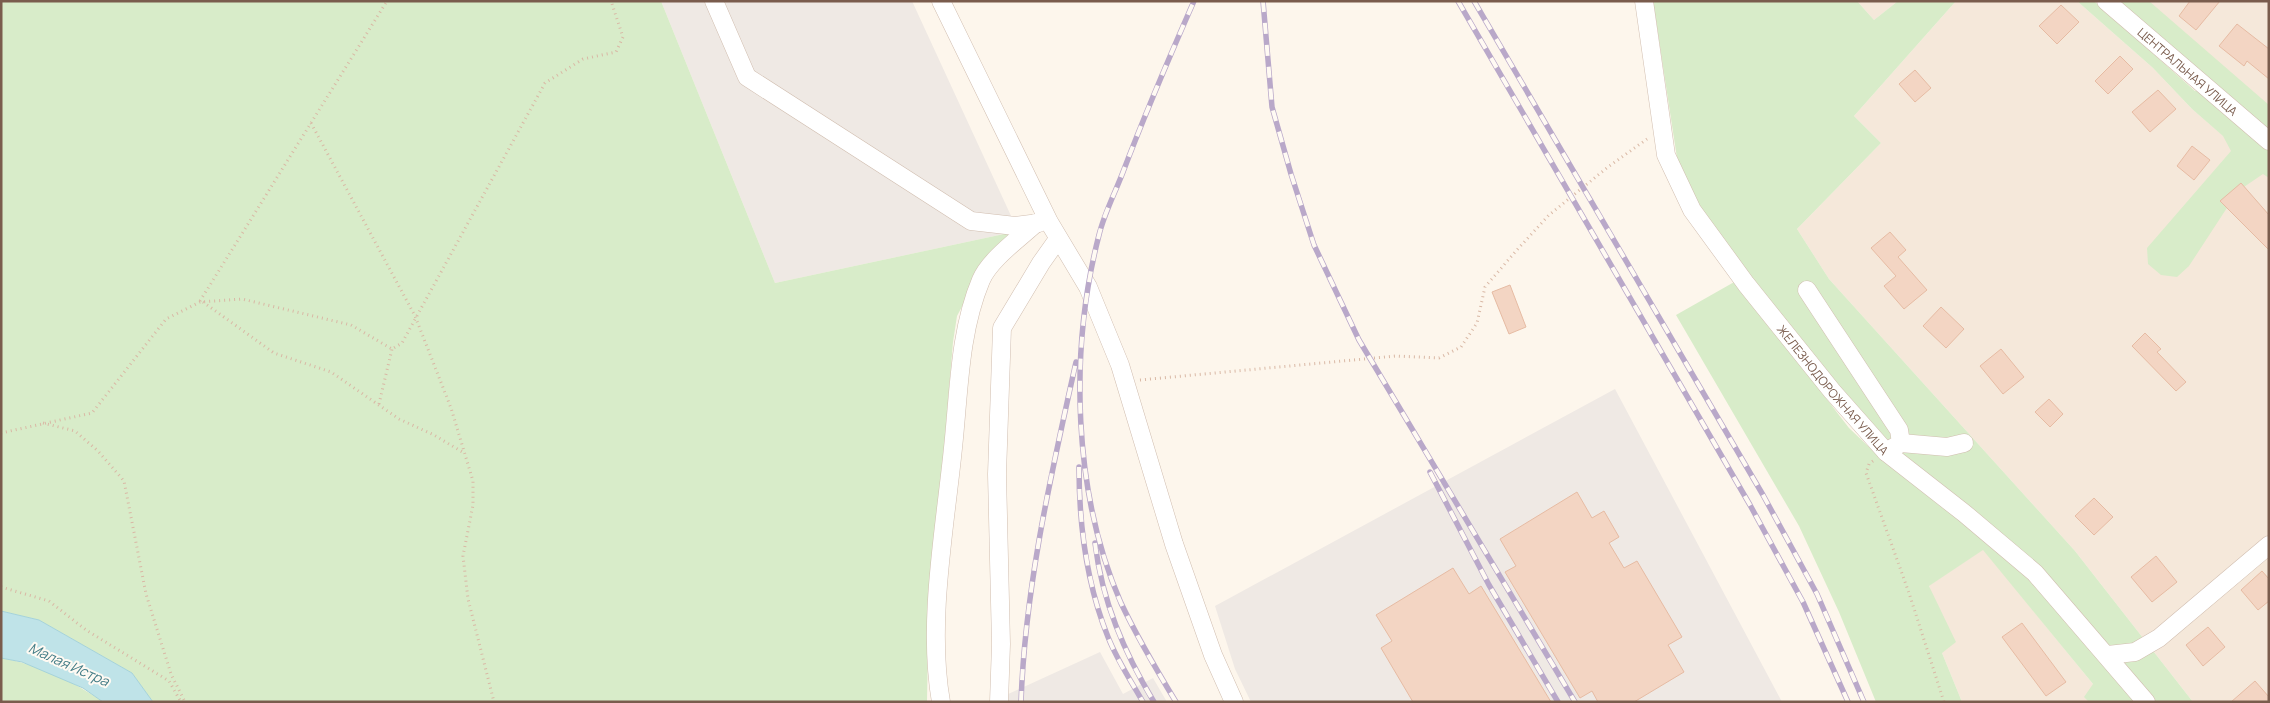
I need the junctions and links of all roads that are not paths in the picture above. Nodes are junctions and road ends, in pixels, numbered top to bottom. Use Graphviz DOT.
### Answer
graph roads {
  1 [pos="714,1"];
  2 [pos="941,1"];
  3 [pos="1644,1"];
  4 [pos="2106,1"];
  5 [pos="2269,141"];
  6 [pos="1043,222"];
  7 [pos="1058,240"];
  8 [pos="1808,290"];
  9 [pos="1964,443"];
  10 [pos="1893,448"];
  11 [pos="2269,545"];
  12 [pos="2108,655"];
  13 [pos="941,702"];
  14 [pos="999,702"];
  15 [pos="1234,702"];
  16 [pos="2146,702"];
  1 -- 6 [label="street"];
  2 -- 6 [label="street"];
  3 -- 10 [label="street, ЖЕЛЕЗНОДОРОЖНАЯ УЛИЦА"];
  4 -- 5 [label="street, ЦЕНТРАЛЬНАЯ УЛИЦА"];
  6 -- 7 [label="street"];
  6 -- 13 [label="street"];
  7 -- 14 [label="street"];
  7 -- 15 [label="street"];
  8 -- 10 [label="street"];
  9 -- 10 [label="street"];
  10 -- 12 [label="street, ЖЕЛЕЗНОДОРОЖНАЯ УЛИЦА"];
  11 -- 12 [label="street"];
  12 -- 16 [label="street, ЖЕЛЕЗНОДОРОЖНАЯ УЛИЦА"];
}
